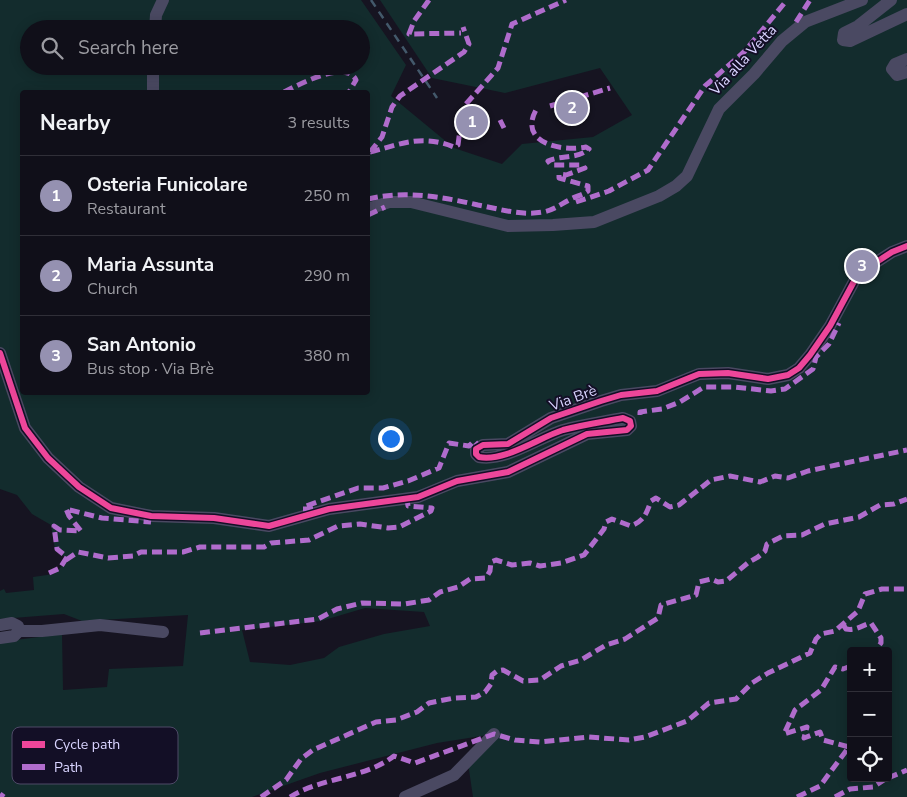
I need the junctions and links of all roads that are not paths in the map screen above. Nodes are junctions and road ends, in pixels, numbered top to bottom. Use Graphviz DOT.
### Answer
graph roads {
  1 [pos="163,0"];
  2 [pos="862,0"];
  3 [pos="891,0"];
  4 [pos="907,14"];
  5 [pos="156,20"];
  6 [pos="907,59"];
  7 [pos="907,72"];
  8 [pos="153,75"];
  9 [pos="153,90"];
  10 [pos="370,208"];
  11 [pos="907,246"];
  12 [pos="0,353"];
  13 [pos="0,624"];
  14 [pos="19,631"];
  15 [pos="164,632"];
  16 [pos="0,638"];
  17 [pos="494,734"];
  18 [pos="405,797"];
  1 -- 5 [label="street"];
  2 -- 10 [label="street, Via alla Vetta"];
  3 -- 4 [label="street"];
  6 -- 7 [label="street"];
  8 -- 9 [label="street"];
  11 -- 12 [label="street, Via Brè"];
  13 -- 14 [label="street"];
  14 -- 15 [label="street"];
  14 -- 16 [label="street"];
  17 -- 18 [label="street"];
}
